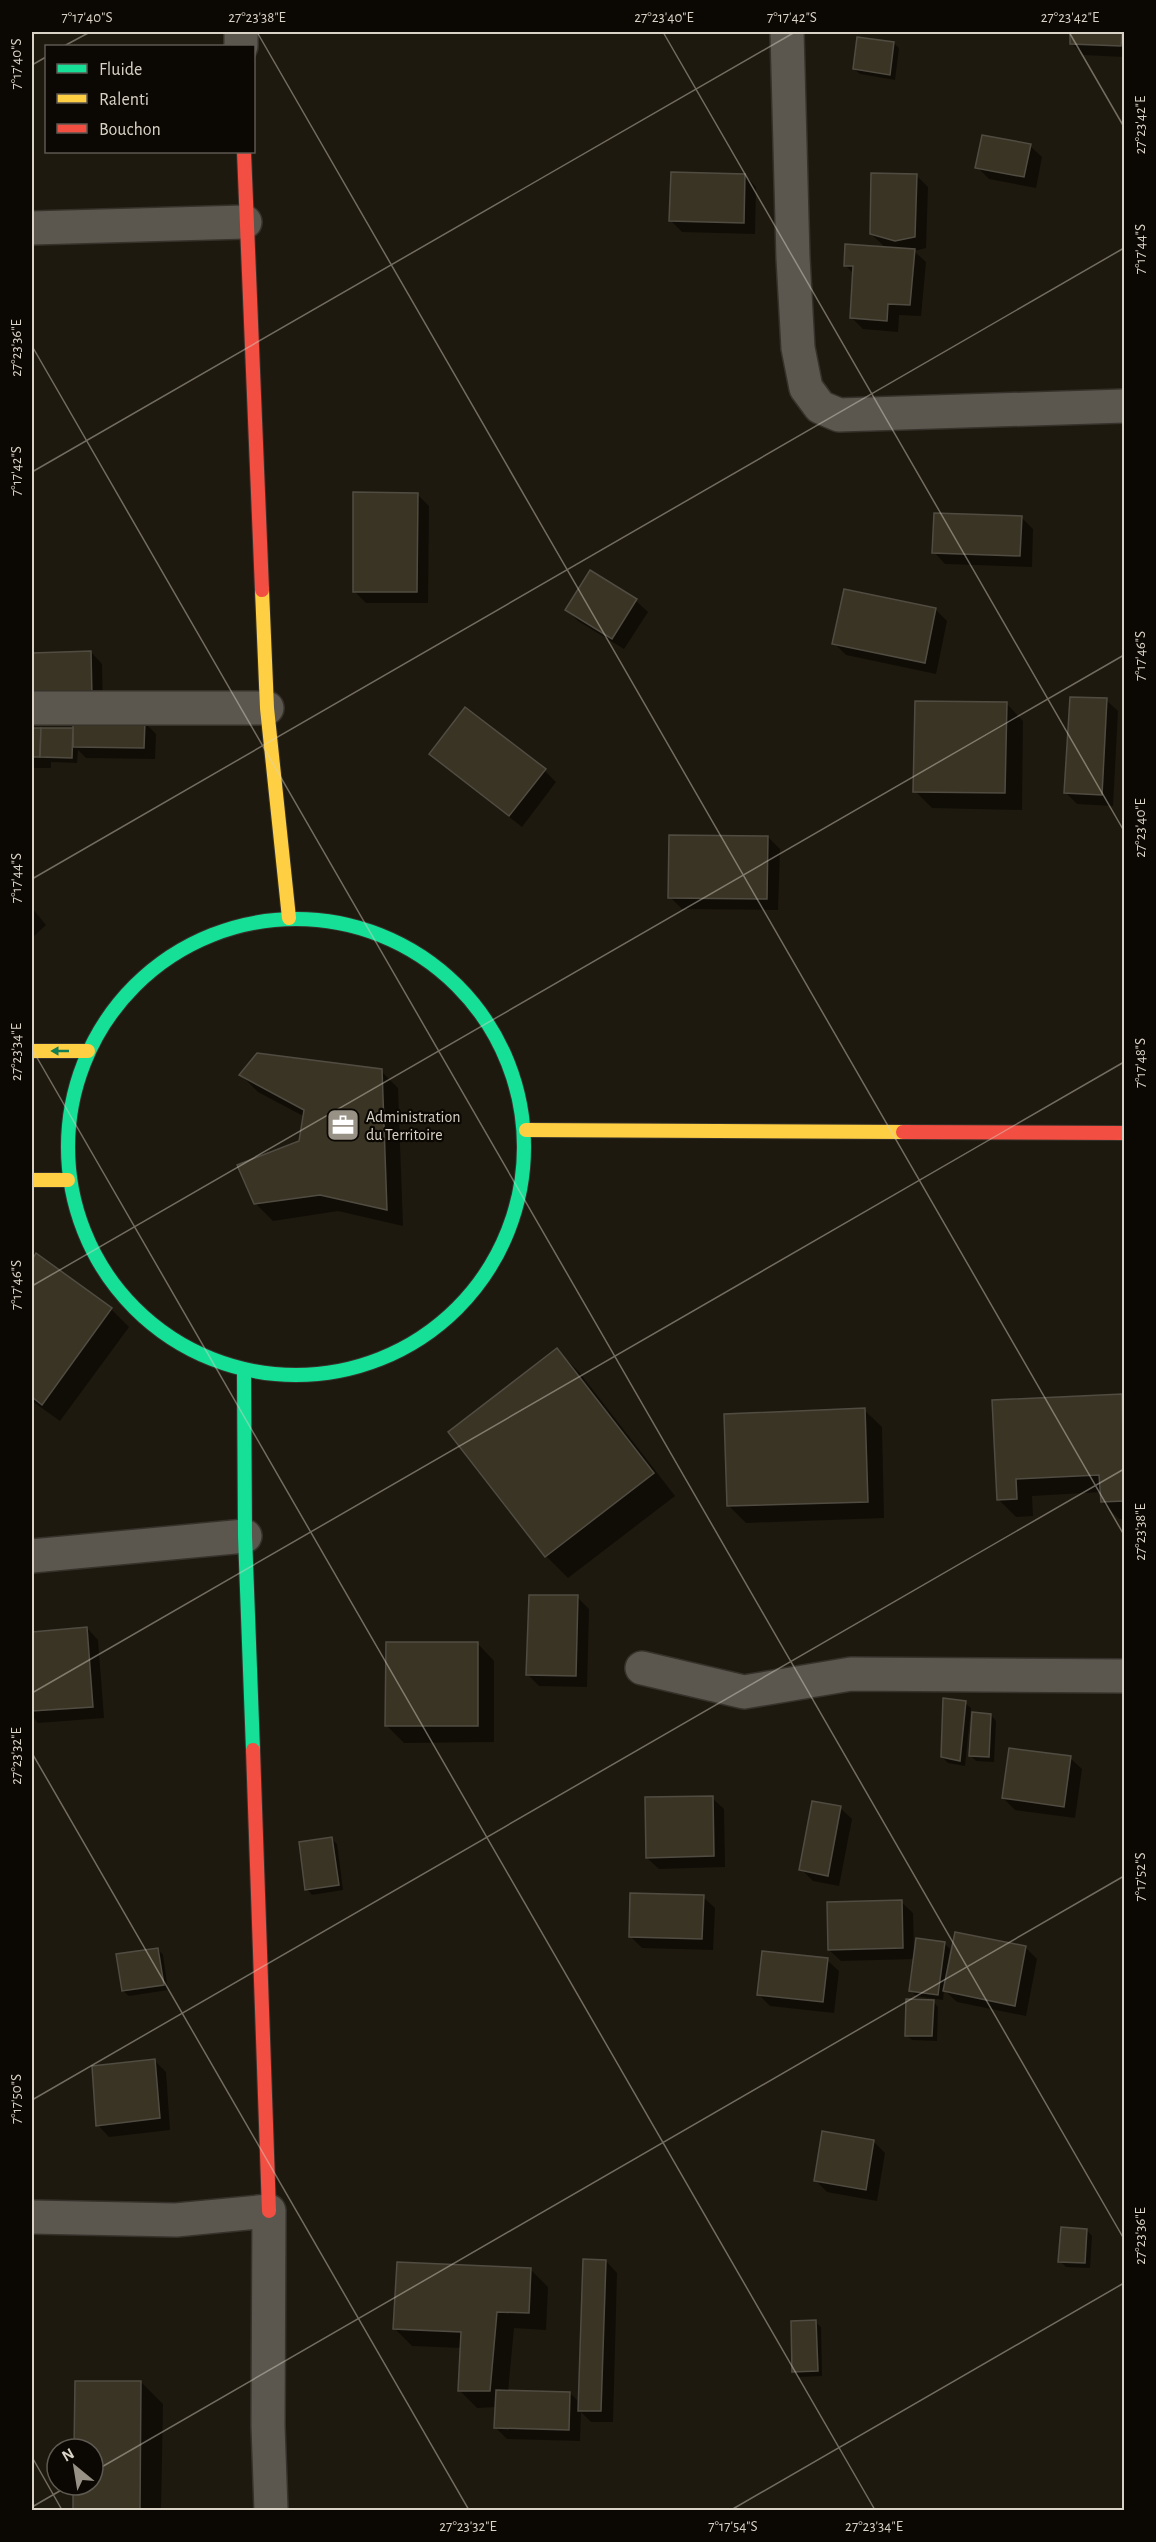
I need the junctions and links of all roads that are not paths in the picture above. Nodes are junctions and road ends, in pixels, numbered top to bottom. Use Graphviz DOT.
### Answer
graph roads {
  1 [pos="787,32"];
  2 [pos="244,153"];
  3 [pos="245,222"];
  4 [pos="32,228"];
  5 [pos="1125,406"];
  6 [pos="32,708"];
  7 [pos="267,708"];
  8 [pos="290,918"];
  9 [pos="32,1050"];
  10 [pos="88,1051"];
  11 [pos="526,1130"];
  12 [pos="1125,1133"];
  13 [pos="32,1180"];
  14 [pos="68,1180"];
  15 [pos="244,1371"];
  16 [pos="244,1536"];
  17 [pos="32,1556"];
  18 [pos="642,1668"];
  19 [pos="1125,1676"];
  20 [pos="269,2211"];
  21 [pos="32,2217"];
  22 [pos="271,2511"];
  1 -- 5 [label="street"];
  2 -- 3 [label="street"];
  3 -- 4 [label="street"];
  3 -- 7 [label="street"];
  6 -- 7 [label="street"];
  7 -- 8 [label="street"];
  8 -- 10 [label="street"];
  8 -- 11 [label="street"];
  10 -- 9 [label="street, one-way"];
  10 -- 14 [label="street"];
  11 -- 12 [label="street"];
  11 -- 15 [label="street"];
  13 -- 14 [label="street"];
  14 -- 15 [label="street"];
  15 -- 16 [label="street"];
  16 -- 17 [label="street"];
  16 -- 20 [label="street"];
  18 -- 19 [label="street"];
  20 -- 21 [label="street"];
  20 -- 22 [label="street"];
}
